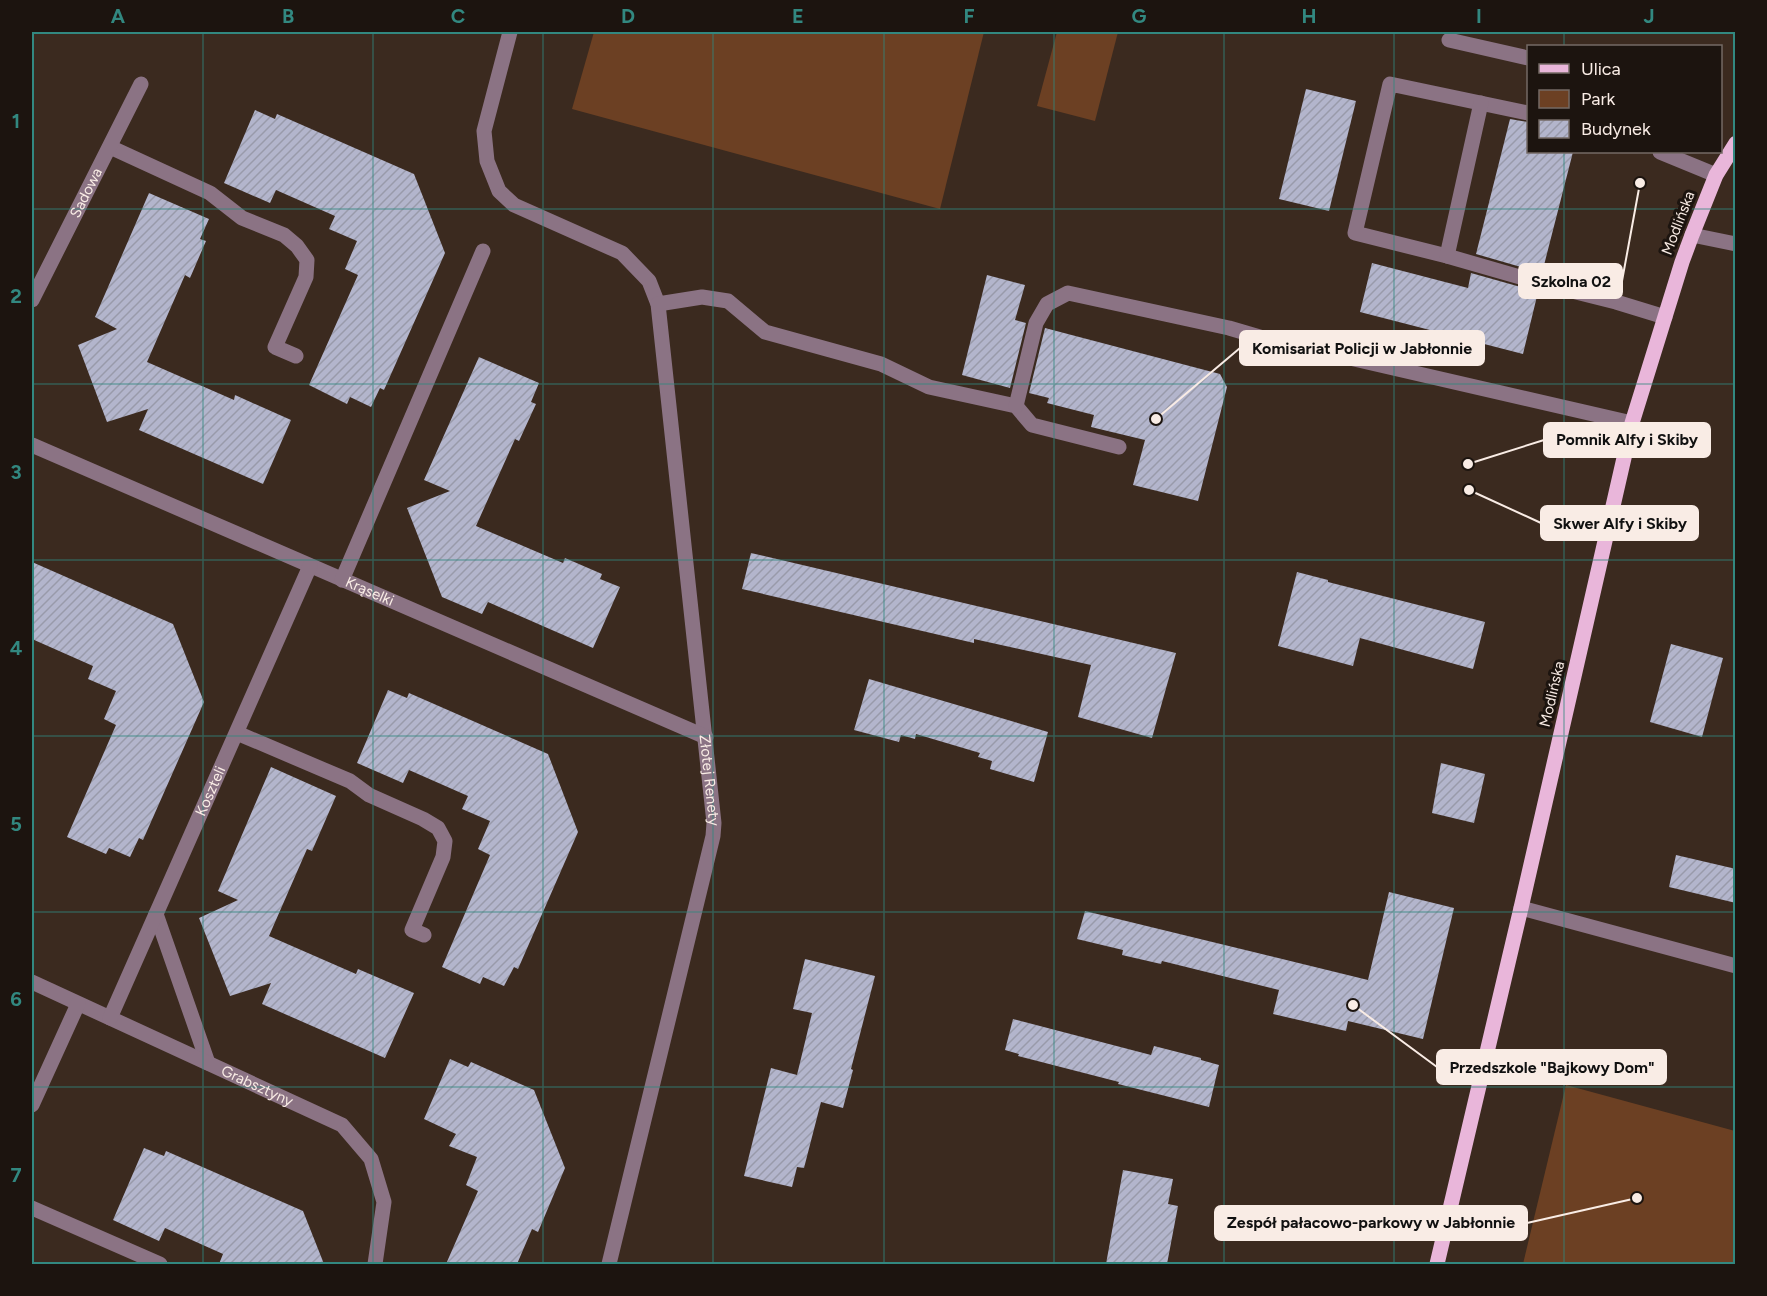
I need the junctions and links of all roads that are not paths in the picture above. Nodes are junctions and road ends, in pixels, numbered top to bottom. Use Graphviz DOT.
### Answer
graph roads {
  1 [pos="510,32"];
  2 [pos="1449,39"];
  3 [pos="1527,58"];
  4 [pos="141,84"];
  5 [pos="1481,103"];
  6 [pos="1527,114"];
  7 [pos="1736,143"];
  8 [pos="110,147"];
  9 [pos="1662,153"];
  10 [pos="1716,175"];
  11 [pos="1692,235"];
  12 [pos="1736,244"];
  13 [pos="483,251"];
  14 [pos="1446,256"];
  15 [pos="32,300"];
  16 [pos="658,304"];
  17 [pos="1665,317"];
  18 [pos="296,356"];
  19 [pos="1016,406"];
  20 [pos="1632,423"];
  21 [pos="32,445"];
  22 [pos="1119,447"];
  23 [pos="310,566"];
  24 [pos="342,580"];
  25 [pos="237,733"];
  26 [pos="706,737"];
  27 [pos="1521,908"];
  28 [pos="156,914"];
  29 [pos="424,935"];
  30 [pos="1736,966"];
  31 [pos="32,982"];
  32 [pos="78,1004"];
  33 [pos="110,1018"];
  34 [pos="208,1063"];
  35 [pos="32,1105"];
  36 [pos="32,1208"];
  37 [pos="160,1264"];
  38 [pos="375,1264"];
  39 [pos="609,1264"];
  40 [pos="1437,1264"];
  1 -- 16 [label="street, Złotej Renety"];
  2 -- 3 [label="street"];
  4 -- 8 [label="street, Sadowa"];
  5 -- 6 [label="street"];
  5 -- 14 [label="street"];
  5 -- 14 [label="street"];
  7 -- 10 [label="main road, Modlińska"];
  8 -- 15 [label="street, Sadowa"];
  8 -- 18 [label="street"];
  9 -- 10 [label="street"];
  10 -- 11 [label="main road, Modlińska"];
  11 -- 12 [label="street"];
  11 -- 17 [label="main road, Modlińska"];
  13 -- 24 [label="street"];
  14 -- 17 [label="street"];
  16 -- 19 [label="street"];
  16 -- 26 [label="street, Złotej Renety"];
  17 -- 20 [label="main road, Modlińska"];
  19 -- 20 [label="street"];
  19 -- 22 [label="street"];
  20 -- 27 [label="main road, Modlińska"];
  21 -- 23 [label="street, Krąselki"];
  23 -- 24 [label="street, Krąselki"];
  23 -- 25 [label="street, Koszteli"];
  24 -- 26 [label="street, Krąselki"];
  25 -- 28 [label="street, Koszteli"];
  25 -- 29 [label="street"];
  26 -- 39 [label="street, Złotej Renety"];
  27 -- 30 [label="street"];
  27 -- 40 [label="main road, Modlińska"];
  28 -- 33 [label="street, Koszteli"];
  28 -- 34 [label="street"];
  31 -- 32 [label="street, Grabsztyny"];
  32 -- 33 [label="street, Grabsztyny"];
  32 -- 35 [label="street"];
  33 -- 34 [label="street, Grabsztyny"];
  34 -- 38 [label="street, Grabsztyny"];
  36 -- 37 [label="street"];
}
